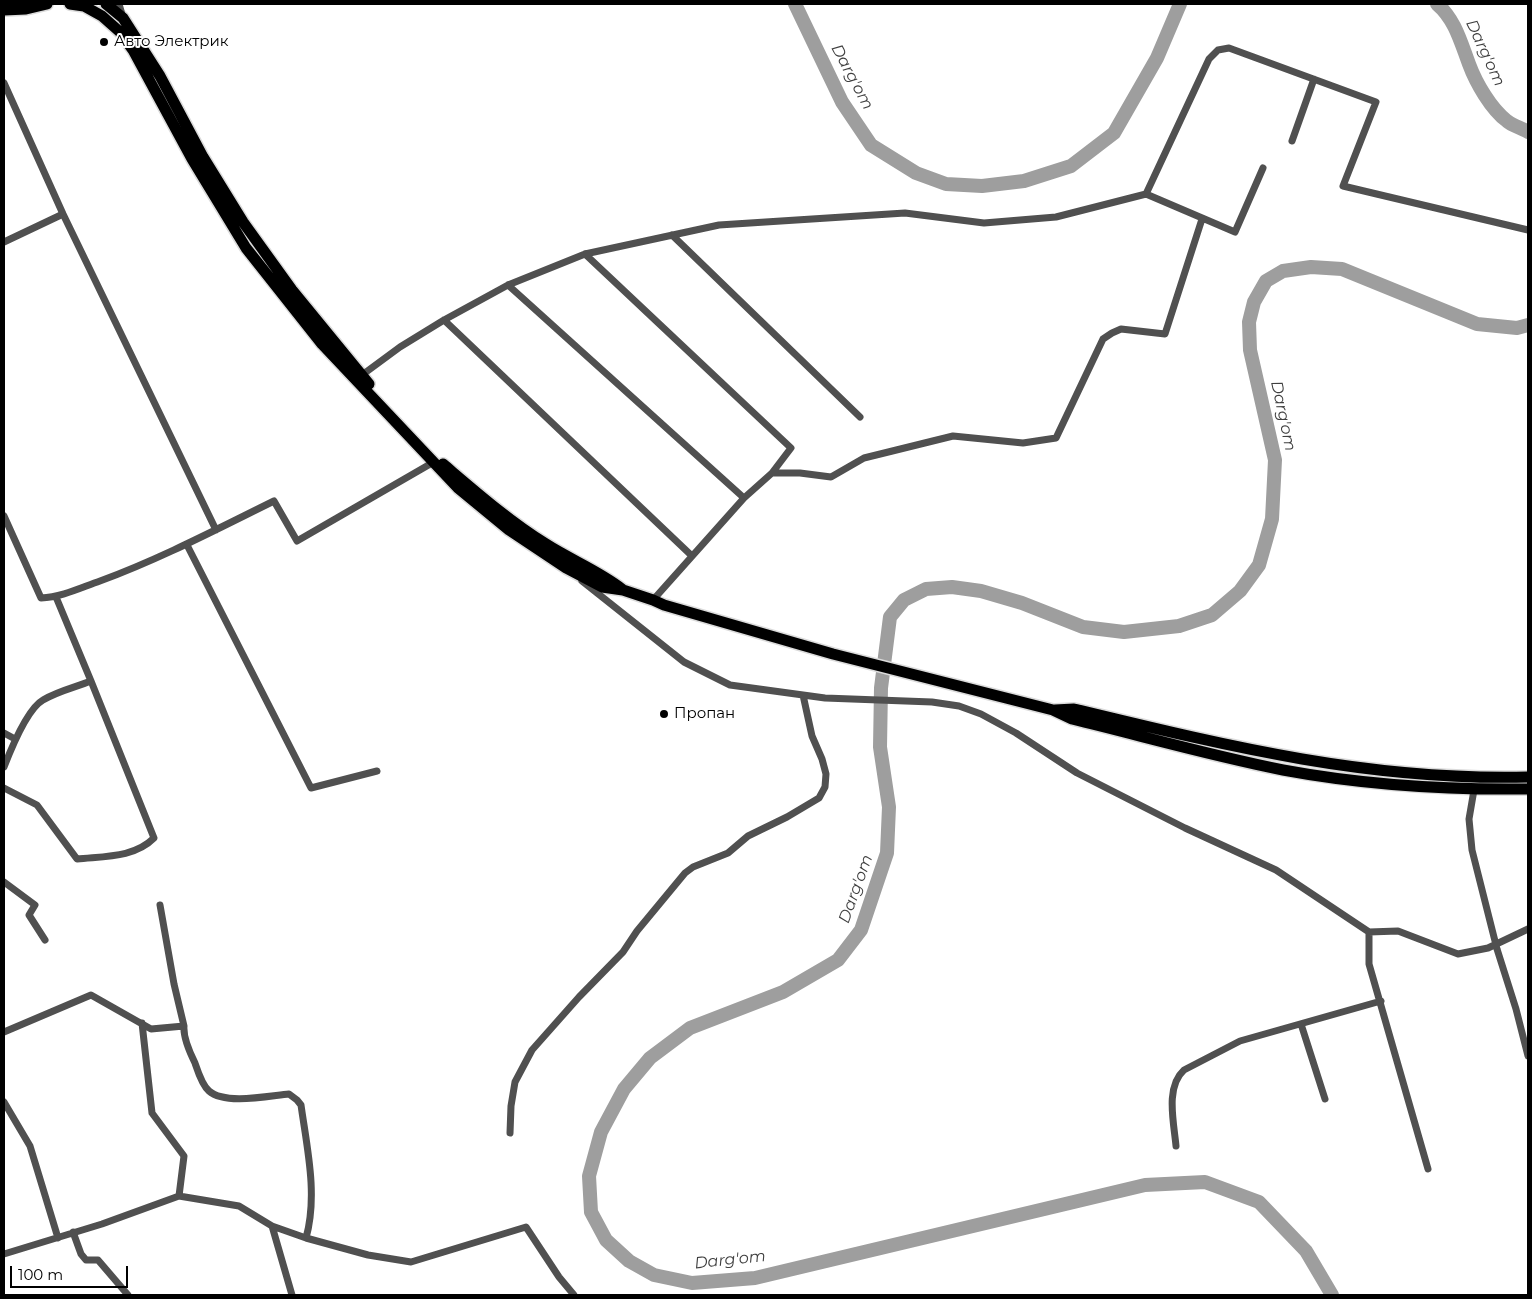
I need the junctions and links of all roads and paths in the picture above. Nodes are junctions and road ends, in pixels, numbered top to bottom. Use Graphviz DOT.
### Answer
graph roads {
  1 [pos="47,4"];
  2 [pos="70,4"];
  3 [pos="106,4"];
  4 [pos="119,4"];
  5 [pos="10,7"];
  6 [pos="123,18"];
  7 [pos="1314,79"];
  8 [pos="4,83"];
  9 [pos="1292,141"];
  10 [pos="1264,168"];
  11 [pos="1146,194"];
  12 [pos="64,214"];
  13 [pos="1202,218"];
  14 [pos="238,225"];
  15 [pos="1528,230"];
  16 [pos="672,235"];
  17 [pos="4,242"];
  18 [pos="585,254"];
  19 [pos="508,285"];
  20 [pos="444,320"];
  21 [pos="362,375"];
  22 [pos="860,417"];
  23 [pos="432,463"];
  24 [pos="772,473"];
  25 [pos="744,498"];
  26 [pos="4,516"];
  27 [pos="216,530"];
  28 [pos="187,544"];
  29 [pos="692,556"];
  30 [pos="566,568"];
  31 [pos="623,590"];
  32 [pos="56,597"];
  33 [pos="653,600"];
  34 [pos="91,681"];
  35 [pos="803,695"];
  36 [pos="1053,710"];
  37 [pos="4,733"];
  38 [pos="16,739"];
  39 [pos="4,767"];
  40 [pos="377,771"];
  41 [pos="1528,777"];
  42 [pos="4,788"];
  43 [pos="1528,789"];
  44 [pos="1474,790"];
  45 [pos="4,882"];
  46 [pos="160,905"];
  47 [pos="1528,928"];
  48 [pos="1369,932"];
  49 [pos="45,940"];
  50 [pos="1496,943"];
  51 [pos="1381,1001"];
  52 [pos="142,1023"];
  53 [pos="1301,1024"];
  54 [pos="184,1026"];
  55 [pos="4,1032"];
  56 [pos="1528,1056"];
  57 [pos="1325,1099"];
  58 [pos="4,1102"];
  59 [pos="510,1133"];
  60 [pos="1176,1146"];
  61 [pos="1428,1168"];
  62 [pos="179,1196"];
  63 [pos="272,1226"];
  64 [pos="73,1232"];
  65 [pos="58,1238"];
  66 [pos="306,1238"];
  67 [pos="4,1254"];
  68 [pos="128,1295"];
  69 [pos="292,1295"];
  70 [pos="574,1295"];
  1 -- 5 [label="main road"];
  2 -- 14 [label="main road"];
  3 -- 6 [label="main road"];
  4 -- 6 [label="street"];
  6 -- 14 [label="main road"];
  7 -- 9 [label="street"];
  7 -- 11 [label="street"];
  7 -- 15 [label="street"];
  8 -- 12 [label="street"];
  10 -- 13 [label="street"];
  11 -- 13 [label="street"];
  11 -- 16 [label="street"];
  12 -- 17 [label="street"];
  12 -- 27 [label="street"];
  13 -- 24 [label="street"];
  14 -- 21 [label="main road"];
  14 -- 23 [label="main road"];
  16 -- 18 [label="street"];
  16 -- 22 [label="street"];
  18 -- 19 [label="street"];
  18 -- 24 [label="street"];
  19 -- 20 [label="street"];
  19 -- 25 [label="street"];
  20 -- 21 [label="street"];
  20 -- 29 [label="street"];
  21 -- 31 [label="main road"];
  23 -- 27 [label="street"];
  23 -- 30 [label="main road"];
  24 -- 25 [label="street"];
  25 -- 29 [label="street"];
  26 -- 32 [label="street"];
  27 -- 28 [label="street"];
  28 -- 32 [label="street"];
  28 -- 40 [label="street"];
  29 -- 33 [label="street"];
  30 -- 31 [label="main road"];
  30 -- 35 [label="street"];
  31 -- 33 [label="main road"];
  32 -- 34 [label="street"];
  33 -- 36 [label="main road"];
  34 -- 38 [label="street"];
  34 -- 42 [label="street"];
  35 -- 48 [label="street"];
  35 -- 59 [label="street"];
  36 -- 41 [label="main road"];
  36 -- 44 [label="main road"];
  37 -- 38 [label="street"];
  38 -- 39 [label="street"];
  43 -- 44 [label="main road"];
  44 -- 50 [label="street"];
  45 -- 49 [label="street"];
  46 -- 54 [label="street"];
  47 -- 50 [label="street"];
  48 -- 50 [label="street"];
  48 -- 51 [label="street"];
  50 -- 56 [label="street"];
  51 -- 53 [label="street"];
  51 -- 61 [label="street"];
  52 -- 54 [label="street"];
  52 -- 55 [label="street"];
  52 -- 62 [label="street"];
  53 -- 57 [label="street"];
  53 -- 60 [label="street"];
  54 -- 66 [label="street"];
  58 -- 65 [label="street"];
  62 -- 63 [label="street"];
  62 -- 64 [label="street"];
  63 -- 66 [label="street"];
  63 -- 69 [label="street"];
  64 -- 65 [label="street"];
  64 -- 68 [label="street"];
  65 -- 67 [label="street"];
  66 -- 70 [label="street"];
}
